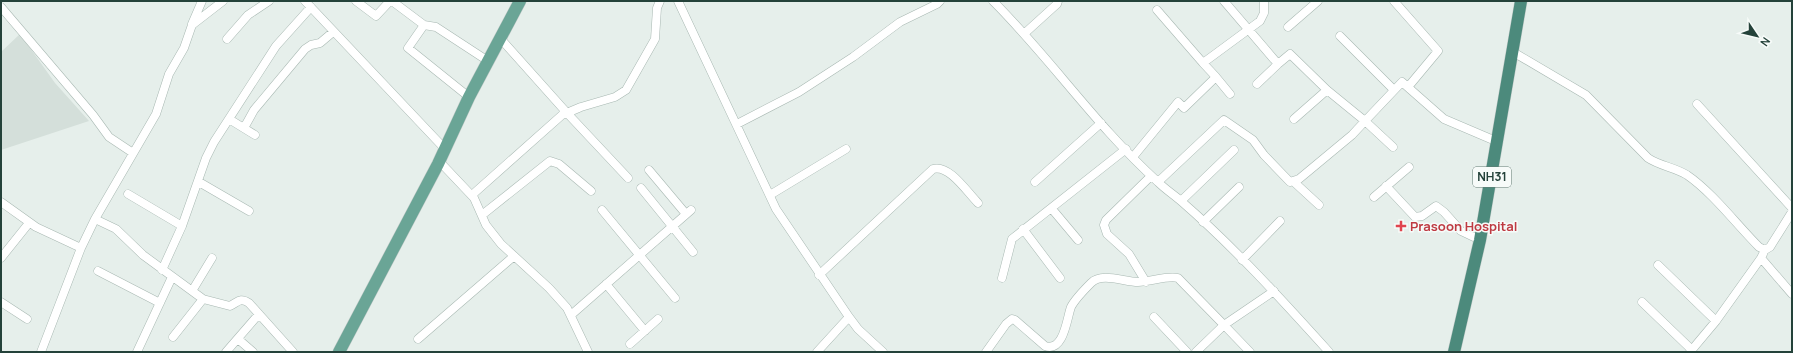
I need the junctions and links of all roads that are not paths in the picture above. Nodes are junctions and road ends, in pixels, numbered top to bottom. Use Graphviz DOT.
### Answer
graph roads {
  1 [pos="202,1"];
  2 [pos="223,1"];
  3 [pos="269,1"];
  4 [pos="356,1"];
  5 [pos="391,1"];
  6 [pos="520,1"];
  7 [pos="660,1"];
  8 [pos="678,1"];
  9 [pos="940,1"];
  10 [pos="993,1"];
  11 [pos="1058,1"];
  12 [pos="1224,1"];
  13 [pos="1264,1"];
  14 [pos="1318,1"];
  15 [pos="1394,1"];
  16 [pos="1521,1"];
  17 [pos="308,4"];
  18 [pos="1,7"];
  19 [pos="1157,10"];
  20 [pos="424,25"];
  21 [pos="192,26"];
  22 [pos="1288,28"];
  23 [pos="1247,29"];
  24 [pos="333,32"];
  25 [pos="1025,33"];
  26 [pos="1340,36"];
  27 [pos="500,38"];
  28 [pos="227,39"];
  29 [pos="1513,52"];
  30 [pos="488,61"];
  31 [pos="1203,63"];
  32 [pos="1278,64"];
  33 [pos="1216,77"];
  34 [pos="1257,84"];
  35 [pos="1408,87"];
  36 [pos="1327,90"];
  37 [pos="1394,90"];
  38 [pos="1230,94"];
  39 [pos="469,96"];
  40 [pos="1697,104"];
  41 [pos="567,113"];
  42 [pos="229,119"];
  43 [pos="1294,120"];
  44 [pos="1365,121"];
  45 [pos="736,124"];
  46 [pos="1101,124"];
  47 [pos="244,128"];
  48 [pos="255,135"];
  49 [pos="1498,142"];
  50 [pos="1393,147"];
  51 [pos="445,149"];
  52 [pos="846,149"];
  53 [pos="1126,149"];
  54 [pos="1234,150"];
  55 [pos="133,153"];
  56 [pos="1133,157"];
  57 [pos="439,161"];
  58 [pos="1409,167"];
  59 [pos="649,170"];
  60 [pos="1151,176"];
  61 [pos="628,178"];
  62 [pos="199,182"];
  63 [pos="1035,182"];
  64 [pos="1158,182"];
  65 [pos="1294,182"];
  66 [pos="1386,186"];
  67 [pos="1239,187"];
  68 [pos="641,188"];
  69 [pos="592,191"];
  70 [pos="128,194"];
  71 [pos="472,195"];
  72 [pos="770,195"];
  73 [pos="1374,197"];
  74 [pos="1,202"];
  75 [pos="1181,202"];
  76 [pos="978,203"];
  77 [pos="1319,205"];
  78 [pos="1792,208"];
  79 [pos="1052,209"];
  80 [pos="602,210"];
  81 [pos="249,211"];
  82 [pos="1792,212"];
  83 [pos="482,215"];
  84 [pos="94,219"];
  85 [pos="1280,220"];
  86 [pos="1203,222"];
  87 [pos="29,223"];
  88 [pos="182,226"];
  89 [pos="672,226"];
  90 [pos="1023,230"];
  91 [pos="1078,240"];
  92 [pos="1480,240"];
  93 [pos="81,248"];
  94 [pos="1765,250"];
  95 [pos="693,252"];
  96 [pos="639,255"];
  97 [pos="514,256"];
  98 [pos="1,258"];
  99 [pos="212,258"];
  100 [pos="1761,258"];
  101 [pos="1242,260"];
  102 [pos="1658,265"];
  103 [pos="162,270"];
  104 [pos="98,271"];
  105 [pos="819,275"];
  106 [pos="172,277"];
  107 [pos="1002,278"];
  108 [pos="1060,278"];
  109 [pos="1146,282"];
  110 [pos="606,284"];
  111 [pos="192,291"];
  112 [pos="1274,291"];
  113 [pos="1792,294"];
  114 [pos="675,298"];
  115 [pos="203,299"];
  116 [pos="1,302"];
  117 [pos="1642,302"];
  118 [pos="160,303"];
  119 [pos="259,314"];
  120 [pos="570,315"];
  121 [pos="849,317"];
  122 [pos="1154,317"];
  123 [pos="27,319"];
  124 [pos="658,319"];
  125 [pos="1716,321"];
  126 [pos="1224,325"];
  127 [pos="645,331"];
  128 [pos="173,336"];
  129 [pos="238,339"];
  130 [pos="418,339"];
  131 [pos="630,344"];
  132 [pos="1691,351"];
  133 [pos="41,352"];
  134 [pos="137,352"];
  135 [pos="226,352"];
  136 [pos="253,352"];
  137 [pos="293,352"];
  138 [pos="339,352"];
  139 [pos="588,352"];
  140 [pos="817,352"];
  141 [pos="882,352"];
  142 [pos="986,352"];
  143 [pos="1187,352"];
  144 [pos="1196,352"];
  145 [pos="1250,352"];
  146 [pos="1329,352"];
  147 [pos="1454,352"];
  1 -- 21 [label="street"];
  2 -- 21 [label="street"];
  3 -- 28 [label="street"];
  4 -- 5 [label="street"];
  5 -- 20 [label="street"];
  6 -- 27 [label="main road"];
  7 -- 41 [label="street"];
  8 -- 45 [label="street"];
  9 -- 45 [label="street"];
  10 -- 25 [label="street"];
  11 -- 25 [label="street"];
  12 -- 23 [label="street"];
  13 -- 23 [label="street"];
  14 -- 22 [label="street"];
  15 -- 35 [label="street"];
  16 -- 29 [label="highway, NH31"];
  17 -- 24 [label="street"];
  17 -- 42 [label="street"];
  18 -- 55 [label="street"];
  19 -- 31 [label="street"];
  20 -- 30 [label="street"];
  20 -- 39 [label="street"];
  21 -- 55 [label="street"];
  23 -- 31 [label="street"];
  23 -- 32 [label="street"];
  24 -- 47 [label="street"];
  24 -- 51 [label="street"];
  25 -- 46 [label="street"];
  26 -- 37 [label="street"];
  27 -- 30 [label="main road"];
  27 -- 41 [label="street"];
  29 -- 49 [label="highway, NH31"];
  29 -- 94 [label="street"];
  30 -- 39 [label="main road"];
  31 -- 33 [label="street"];
  32 -- 34 [label="street"];
  32 -- 36 [label="street"];
  33 -- 38 [label="street"];
  33 -- 56 [label="street"];
  35 -- 37 [label="street"];
  35 -- 49 [label="street"];
  36 -- 43 [label="street"];
  36 -- 44 [label="street"];
  37 -- 44 [label="street"];
  39 -- 51 [label="main road"];
  40 -- 78 [label="street"];
  41 -- 61 [label="street"];
  41 -- 71 [label="street"];
  42 -- 47 [label="street"];
  42 -- 62 [label="street"];
  44 -- 50 [label="street"];
  44 -- 65 [label="street"];
  45 -- 72 [label="street"];
  46 -- 53 [label="street"];
  46 -- 63 [label="street"];
  47 -- 48 [label="street"];
  49 -- 92 [label="highway, NH31"];
  51 -- 57 [label="main road"];
  52 -- 72 [label="street"];
  53 -- 56 [label="street"];
  53 -- 79 [label="street"];
  54 -- 75 [label="street"];
  55 -- 84 [label="street"];
  56 -- 60 [label="street"];
  57 -- 71 [label="street"];
  57 -- 138 [label="main road"];
  58 -- 66 [label="street"];
  59 -- 89 [label="street"];
  60 -- 64 [label="street"];
  60 -- 109 [label="street"];
  62 -- 81 [label="street"];
  62 -- 88 [label="street"];
  64 -- 65 [label="street"];
  64 -- 75 [label="street"];
  65 -- 77 [label="street"];
  66 -- 73 [label="street"];
  66 -- 92 [label="street"];
  67 -- 86 [label="street"];
  68 -- 89 [label="street"];
  69 -- 83 [label="street"];
  70 -- 88 [label="street"];
  71 -- 83 [label="street"];
  72 -- 105 [label="street"];
  74 -- 87 [label="street"];
  75 -- 86 [label="street"];
  76 -- 105 [label="street"];
  79 -- 90 [label="street"];
  79 -- 91 [label="street"];
  80 -- 96 [label="street"];
  82 -- 94 [label="street"];
  83 -- 97 [label="street"];
  84 -- 93 [label="street"];
  84 -- 103 [label="street"];
  85 -- 101 [label="street"];
  86 -- 101 [label="street"];
  87 -- 93 [label="street"];
  87 -- 98 [label="street"];
  88 -- 103 [label="street"];
  89 -- 95 [label="street"];
  89 -- 96 [label="street"];
  90 -- 107 [label="street"];
  90 -- 108 [label="street"];
  92 -- 147 [label="highway, NH31"];
  93 -- 133 [label="street"];
  94 -- 100 [label="street"];
  96 -- 110 [label="street"];
  96 -- 114 [label="street"];
  97 -- 120 [label="street"];
  97 -- 130 [label="street"];
  99 -- 111 [label="street"];
  100 -- 113 [label="street"];
  100 -- 125 [label="street"];
  101 -- 112 [label="street"];
  102 -- 125 [label="street"];
  103 -- 106 [label="street"];
  104 -- 118 [label="street"];
  105 -- 121 [label="street"];
  106 -- 111 [label="street"];
  106 -- 118 [label="street"];
  109 -- 126 [label="street"];
  109 -- 142 [label="street"];
  110 -- 120 [label="street"];
  110 -- 127 [label="street"];
  111 -- 115 [label="street"];
  112 -- 126 [label="street"];
  112 -- 146 [label="street"];
  115 -- 119 [label="street"];
  115 -- 128 [label="street"];
  116 -- 123 [label="street"];
  117 -- 132 [label="street"];
  118 -- 134 [label="street"];
  119 -- 129 [label="street"];
  119 -- 137 [label="street"];
  120 -- 139 [label="street"];
  121 -- 140 [label="street"];
  121 -- 141 [label="street"];
  122 -- 143 [label="street"];
  124 -- 127 [label="street"];
  125 -- 132 [label="street"];
  126 -- 144 [label="street"];
  126 -- 145 [label="street"];
  127 -- 131 [label="street"];
  129 -- 135 [label="street"];
  129 -- 136 [label="street"];
}
